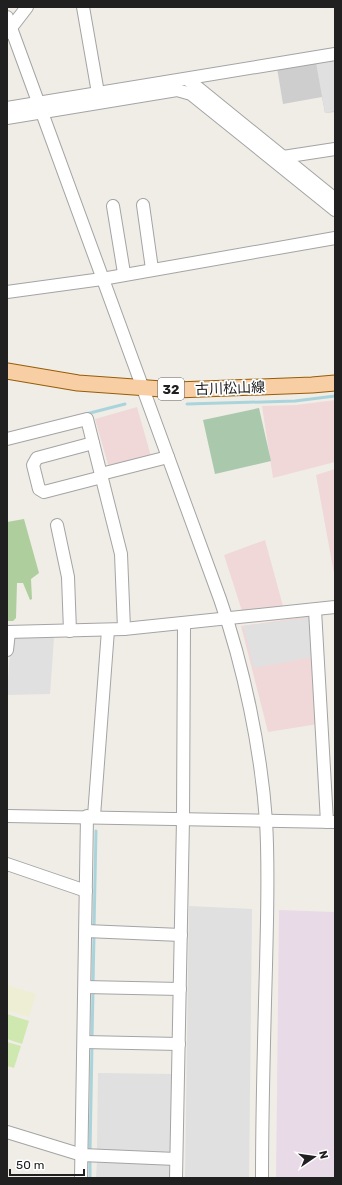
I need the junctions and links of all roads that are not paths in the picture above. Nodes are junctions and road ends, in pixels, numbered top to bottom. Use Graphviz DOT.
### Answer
graph roads {
  1 [pos="27,7"];
  2 [pos="83,7"];
  3 [pos="8,26"];
  4 [pos="335,54"];
  5 [pos="187,79"];
  6 [pos="146,90"];
  7 [pos="98,93"];
  8 [pos="7,108"];
  9 [pos="40,108"];
  10 [pos="7,118"];
  11 [pos="335,149"];
  12 [pos="281,160"];
  13 [pos="335,199"];
  14 [pos="113,206"];
  15 [pos="143,206"];
  16 [pos="335,210"];
  17 [pos="335,238"];
  18 [pos="152,269"];
  19 [pos="124,273"];
  20 [pos="102,278"];
  21 [pos="7,292"];
  22 [pos="7,371"];
  23 [pos="335,383"];
  24 [pos="141,386"];
  25 [pos="7,439"];
  26 [pos="93,443"];
  27 [pos="168,457"];
  28 [pos="102,476"];
  29 [pos="57,525"];
  30 [pos="335,607"];
  31 [pos="316,610"];
  32 [pos="227,619"];
  33 [pos="184,624"];
  34 [pos="124,629"];
  35 [pos="108,630"];
  36 [pos="70,631"];
  37 [pos="8,632"];
  38 [pos="7,650"];
  39 [pos="7,816"];
  40 [pos="91,816"];
  41 [pos="183,819"];
  42 [pos="266,820"];
  43 [pos="331,822"];
  44 [pos="7,864"];
  45 [pos="86,891"];
  46 [pos="92,931"];
  47 [pos="181,935"];
  48 [pos="91,987"];
  49 [pos="180,989"];
  50 [pos="90,1042"];
  51 [pos="179,1044"];
  52 [pos="7,1132"];
  53 [pos="87,1156"];
  54 [pos="176,1159"];
  55 [pos="81,1178"];
  56 [pos="176,1178"];
  57 [pos="262,1178"];
  1 -- 3 [label="street"];
  2 -- 7 [label="street"];
  3 -- 9 [label="street"];
  4 -- 5 [label="street"];
  5 -- 6 [label="street"];
  5 -- 12 [label="street"];
  6 -- 7 [label="street"];
  6 -- 9 [label="street"];
  6 -- 12 [label="street"];
  7 -- 9 [label="street"];
  8 -- 9 [label="street"];
  9 -- 10 [label="street"];
  9 -- 20 [label="street"];
  11 -- 12 [label="street"];
  12 -- 13 [label="street"];
  12 -- 16 [label="street"];
  14 -- 19 [label="street"];
  15 -- 18 [label="street"];
  17 -- 18 [label="street"];
  18 -- 19 [label="street"];
  19 -- 20 [label="street"];
  20 -- 21 [label="street"];
  20 -- 24 [label="street"];
  22 -- 24 [label="main road, 古川松山線 / 32"];
  23 -- 24 [label="main road, 古川松山線 / 32"];
  24 -- 27 [label="street"];
  25 -- 26 [label="street"];
  26 -- 28 [label="street"];
  26 -- 28 [label="street"];
  27 -- 28 [label="street"];
  27 -- 32 [label="street"];
  28 -- 34 [label="street"];
  29 -- 36 [label="street"];
  30 -- 31 [label="street"];
  31 -- 32 [label="street"];
  31 -- 43 [label="street"];
  32 -- 33 [label="street"];
  32 -- 42 [label="street"];
  33 -- 34 [label="street"];
  33 -- 41 [label="street"];
  34 -- 35 [label="street"];
  35 -- 36 [label="street"];
  35 -- 40 [label="street"];
  36 -- 37 [label="street"];
  37 -- 38 [label="street"];
  39 -- 40 [label="street"];
  40 -- 41 [label="street"];
  40 -- 45 [label="street"];
  41 -- 42 [label="street"];
  41 -- 47 [label="street"];
  42 -- 43 [label="street"];
  42 -- 57 [label="street"];
  44 -- 45 [label="street"];
  45 -- 46 [label="street"];
  46 -- 47 [label="street"];
  46 -- 48 [label="street"];
  47 -- 49 [label="street"];
  48 -- 49 [label="street"];
  48 -- 50 [label="street"];
  49 -- 51 [label="street"];
  50 -- 51 [label="street"];
  50 -- 53 [label="street"];
  51 -- 54 [label="street"];
  52 -- 53 [label="street"];
  53 -- 54 [label="street"];
  53 -- 55 [label="street"];
  54 -- 56 [label="street"];
}
